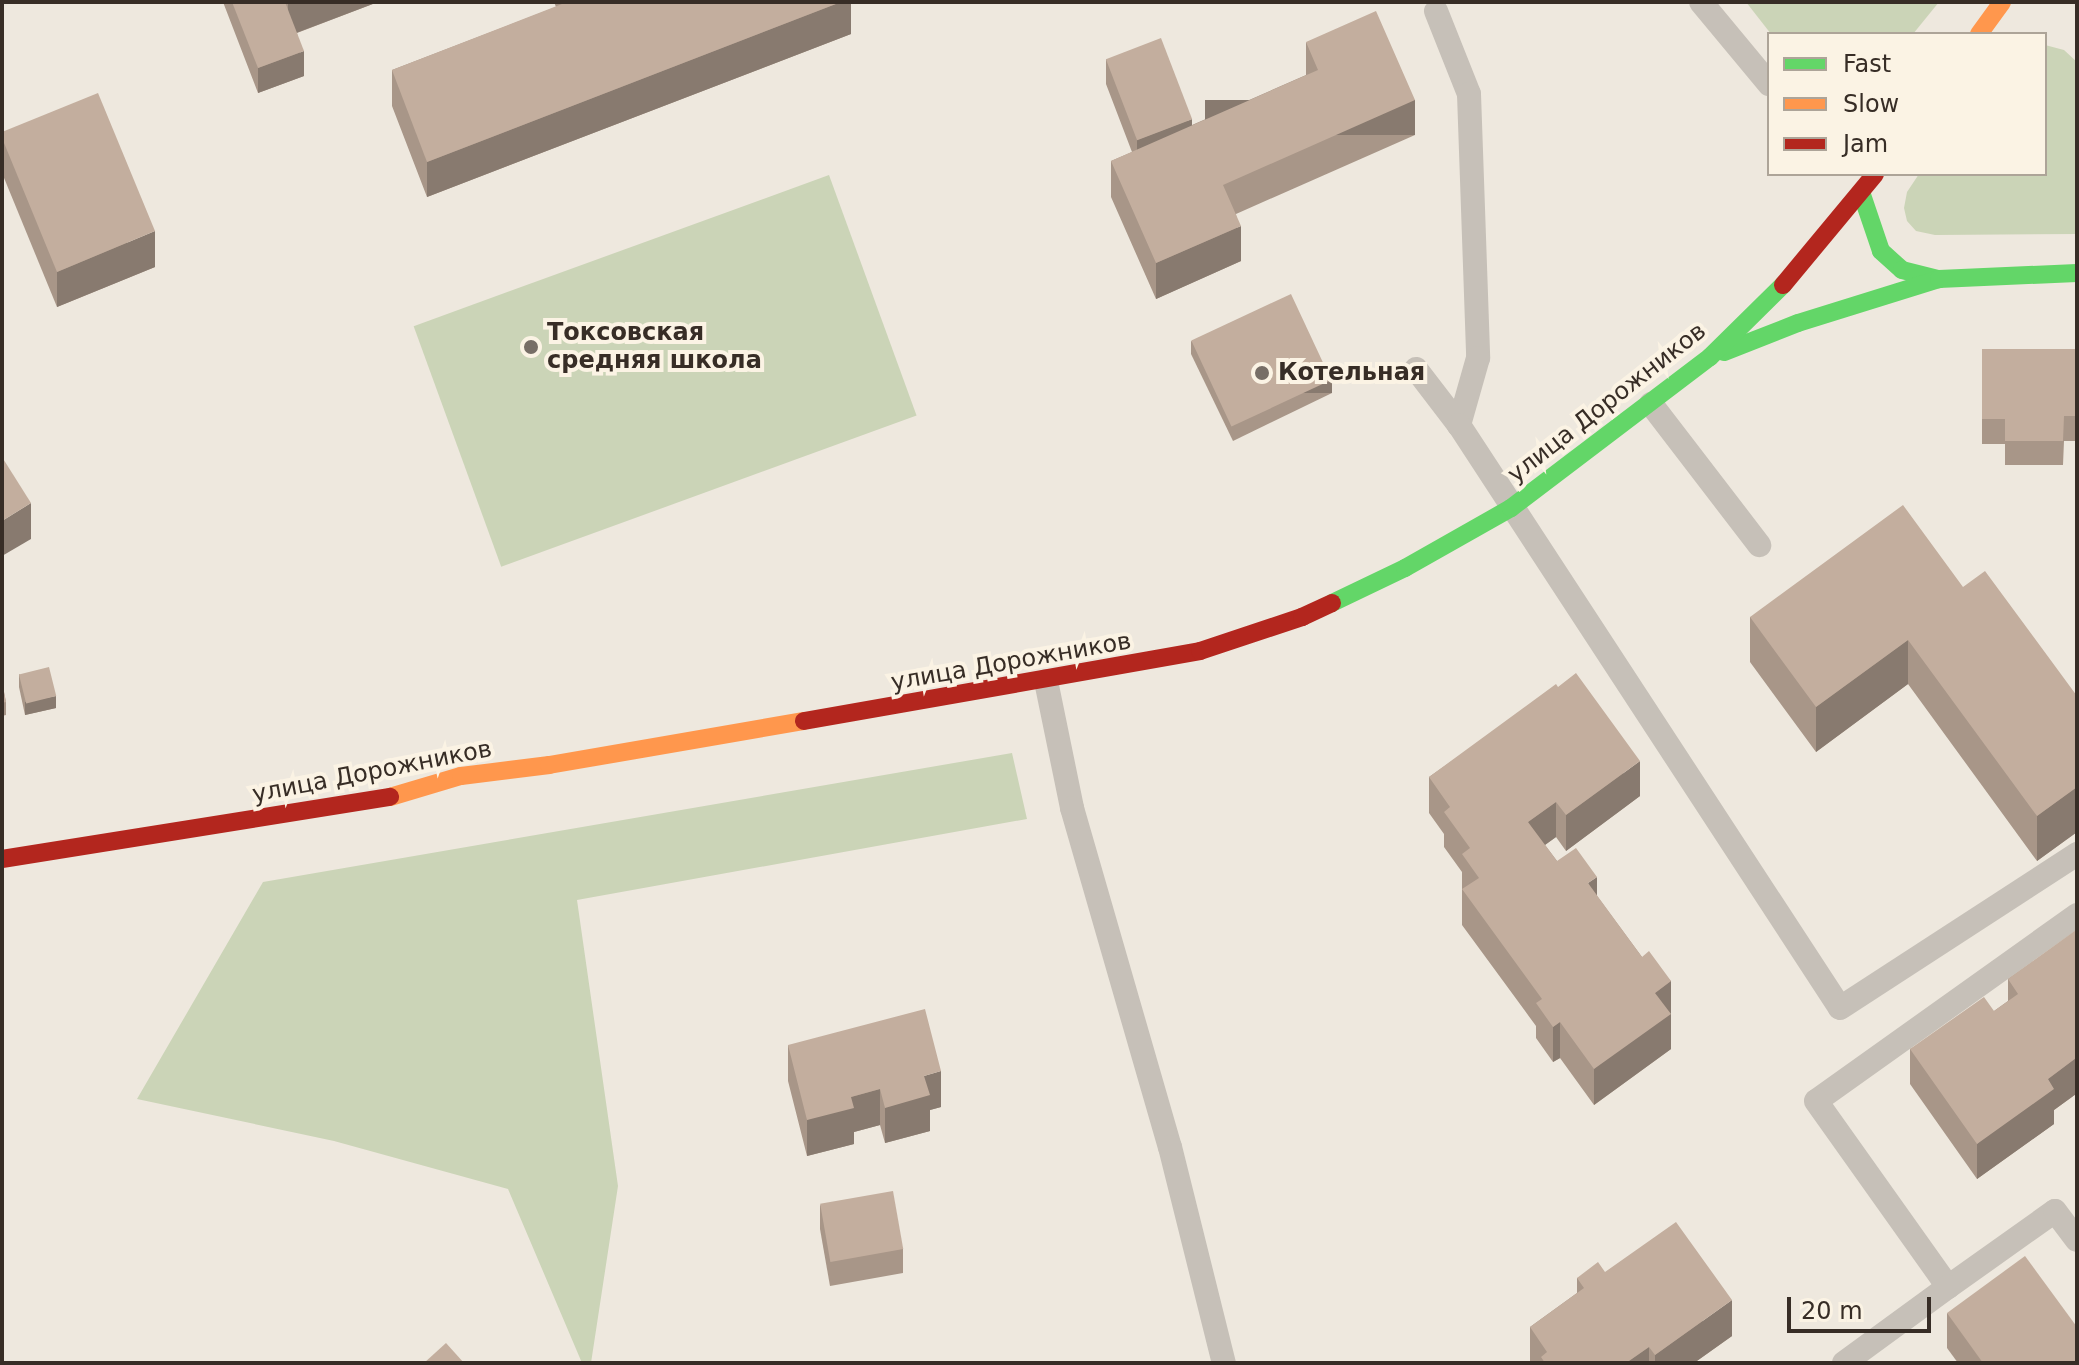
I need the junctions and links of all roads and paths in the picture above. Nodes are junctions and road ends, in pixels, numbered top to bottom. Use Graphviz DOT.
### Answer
graph roads {
  1 [pos="1701,2"];
  2 [pos="2002,2"];
  3 [pos="1436,11"];
  4 [pos="1980,32"];
  5 [pos="1767,82"];
  6 [pos="1861,180"];
  7 [pos="2077,273"];
  8 [pos="1939,279"];
  9 [pos="1710,357"];
  10 [pos="1416,369"];
  11 [pos="1651,404"];
  12 [pos="1459,425"];
  13 [pos="1511,508"];
  14 [pos="1759,545"];
  15 [pos="1046,681"];
  16 [pos="2077,854"];
  17 [pos="2,859"];
  18 [pos="2077,915"];
  19 [pos="2077,1240"];
  20 [pos="1948,1287"];
  21 [pos="1224,1363"];
  22 [pos="1844,1363"];
  1 -- 5 [label="lane"];
  2 -- 4 [label="main road"];
  3 -- 12 [label="lane"];
  6 -- 8 [label="main road"];
  6 -- 9 [label="main road, улица Дорожников"];
  7 -- 8 [label="main road"];
  8 -- 9 [label="main road"];
  9 -- 11 [label="main road, улица Дорожников"];
  10 -- 12 [label="lane"];
  11 -- 13 [label="main road, улица Дорожников"];
  11 -- 14 [label="lane"];
  12 -- 13 [label="lane"];
  13 -- 15 [label="main road, улица Дорожников"];
  13 -- 16 [label="lane"];
  15 -- 17 [label="main road, улица Дорожников"];
  15 -- 21 [label="lane"];
  18 -- 20 [label="lane"];
  19 -- 20 [label="lane"];
  20 -- 22 [label="lane"];
}
